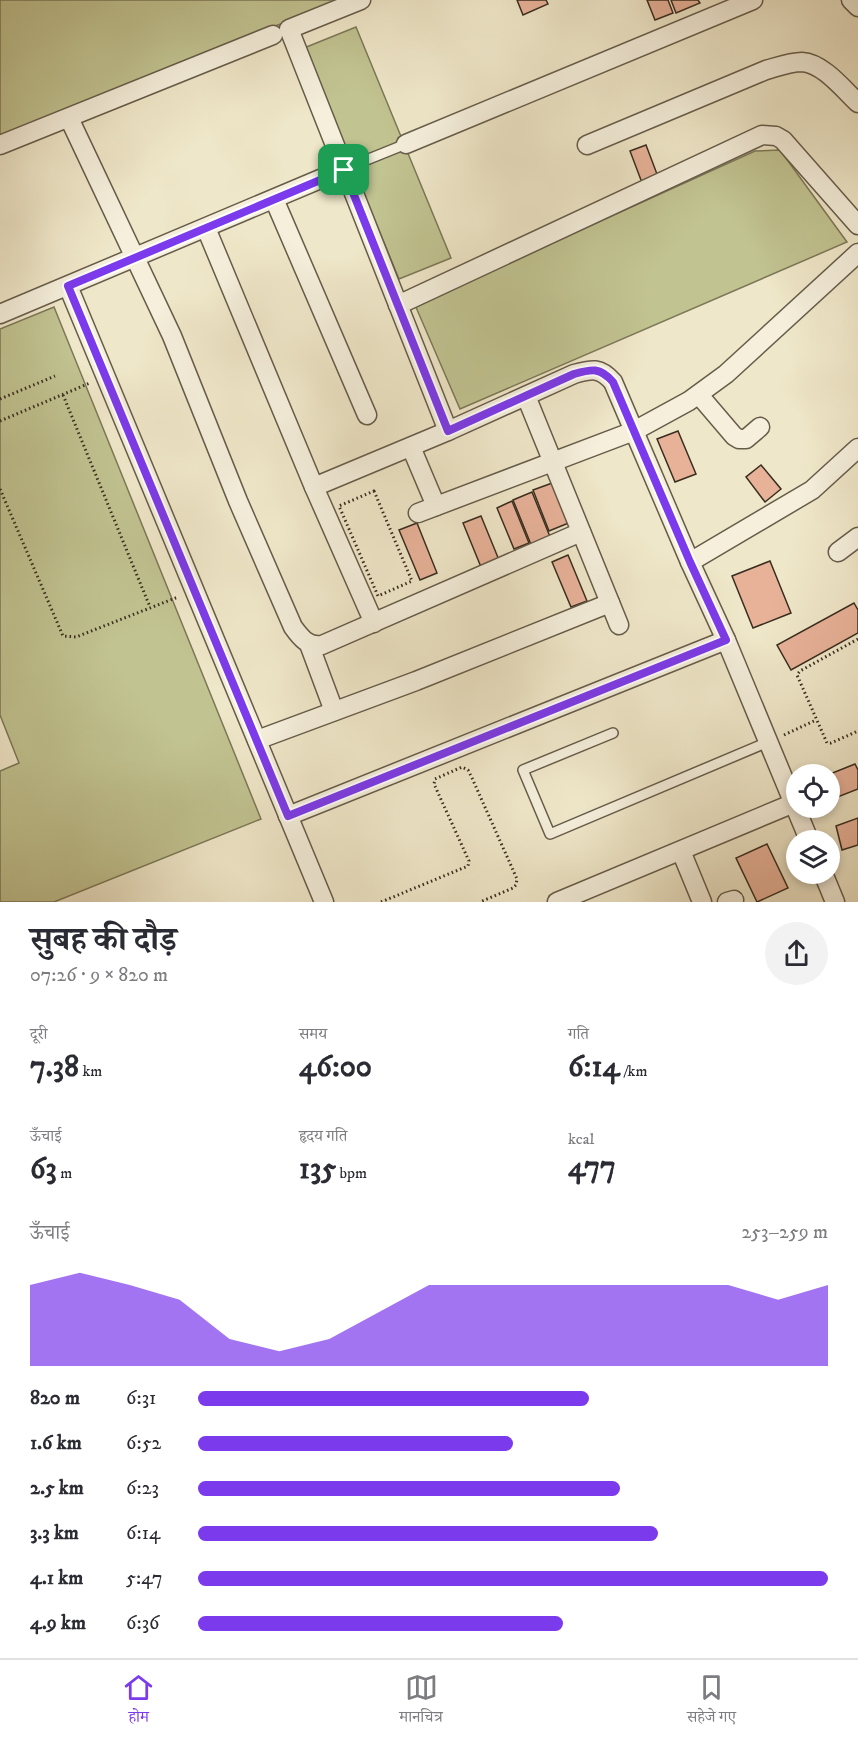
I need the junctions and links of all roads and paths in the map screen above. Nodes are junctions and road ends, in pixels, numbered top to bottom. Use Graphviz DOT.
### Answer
graph roads {
  1 [pos="361,0"];
  2 [pos="753,0"];
  3 [pos="851,0"];
  4 [pos="858,7"];
  5 [pos="273,35"];
  6 [pos="858,103"];
  7 [pos="69,118"];
  8 [pos="406,144"];
  9 [pos="587,145"];
  10 [pos="0,146"];
  11 [pos="344,170"];
  12 [pos="274,199"];
  13 [pos="858,225"];
  14 [pos="206,228"];
  15 [pos="858,253"];
  16 [pos="136,258"];
  17 [pos="68,286"];
  18 [pos="398,305"];
  19 [pos="0,314"];
  20 [pos="54,376"];
  21 [pos="106,377"];
  22 [pos="63,395"];
  23 [pos="699,395"];
  24 [pos="526,396"];
  25 [pos="0,399"];
  26 [pos="367,415"];
  27 [pos="0,421"];
  28 [pos="760,427"];
  29 [pos="448,431"];
  30 [pos="634,431"];
  31 [pos="411,447"];
  32 [pos="858,448"];
  33 [pos="553,462"];
  34 [pos="314,487"];
  35 [pos="0,489"];
  36 [pos="358,497"];
  37 [pos="436,506"];
  38 [pos="418,513"];
  39 [pos="581,532"];
  40 [pos="858,537"];
  41 [pos="838,552"];
  42 [pos="690,562"];
  43 [pos="194,590"];
  44 [pos="610,603"];
  45 [pos="150,608"];
  46 [pos="374,623"];
  47 [pos="619,625"];
  48 [pos="858,639"];
  49 [pos="726,640"];
  50 [pos="309,644"];
  51 [pos="334,711"];
  52 [pos="816,720"];
  53 [pos="858,731"];
  54 [pos="613,733"];
  55 [pos="257,740"];
  56 [pos="768,742"];
  57 [pos="786,784"];
  58 [pos="786,806"];
  59 [pos="288,816"];
  60 [pos="681,851"];
  61 [pos="828,884"];
  62 [pos="324,902"];
  63 [pos="381,902"];
  64 [pos="480,902"];
  65 [pos="557,902"];
  66 [pos="702,902"];
  67 [pos="835,902"];
  1 -- 11 [label="street"];
  2 -- 8 [label="street"];
  3 -- 4 [label="street"];
  5 -- 7 [label="street"];
  6 -- 9 [label="street"];
  7 -- 10 [label="street"];
  7 -- 16 [label="street"];
  8 -- 11 [label="lane"];
  11 -- 12 [label="street"];
  11 -- 18 [label="street"];
  12 -- 14 [label="street"];
  12 -- 26 [label="street"];
  13 -- 18 [label="street"];
  14 -- 16 [label="street"];
  14 -- 34 [label="street"];
  15 -- 23 [label="street"];
  16 -- 17 [label="street"];
  16 -- 50 [label="street"];
  17 -- 19 [label="street"];
  17 -- 21 [label="street"];
  18 -- 29 [label="street"];
  20 -- 25 [label="path"];
  21 -- 22 [label="path"];
  21 -- 43 [label="street"];
  22 -- 27 [label="path"];
  22 -- 45 [label="path"];
  23 -- 28 [label="street"];
  23 -- 30 [label="street"];
  24 -- 29 [label="street"];
  24 -- 30 [label="street"];
  24 -- 33 [label="street"];
  29 -- 31 [label="street"];
  30 -- 33 [label="street"];
  30 -- 42 [label="street"];
  31 -- 34 [label="street"];
  31 -- 37 [label="street"];
  32 -- 42 [label="street"];
  33 -- 37 [label="street"];
  33 -- 39 [label="street"];
  34 -- 46 [label="street"];
  35 -- 45 [label="path"];
  36 -- 36 [label="path"];
  37 -- 38 [label="street"];
  39 -- 44 [label="street"];
  39 -- 46 [label="street"];
  40 -- 41 [label="street"];
  42 -- 49 [label="street"];
  43 -- 45 [label="path"];
  43 -- 55 [label="street"];
  44 -- 47 [label="street"];
  44 -- 51 [label="street"];
  46 -- 50 [label="street"];
  48 -- 52 [label="path"];
  49 -- 56 [label="street"];
  49 -- 59 [label="street"];
  50 -- 51 [label="street"];
  51 -- 55 [label="street"];
  52 -- 53 [label="path"];
  52 -- 56 [label="path"];
  54 -- 56 [label="lane"];
  55 -- 59 [label="street"];
  56 -- 57 [label="street"];
  58 -- 60 [label="street"];
  59 -- 62 [label="street"];
  60 -- 65 [label="street"];
  60 -- 66 [label="street"];
  61 -- 67 [label="street"];
  63 -- 64 [label="path"];
}
